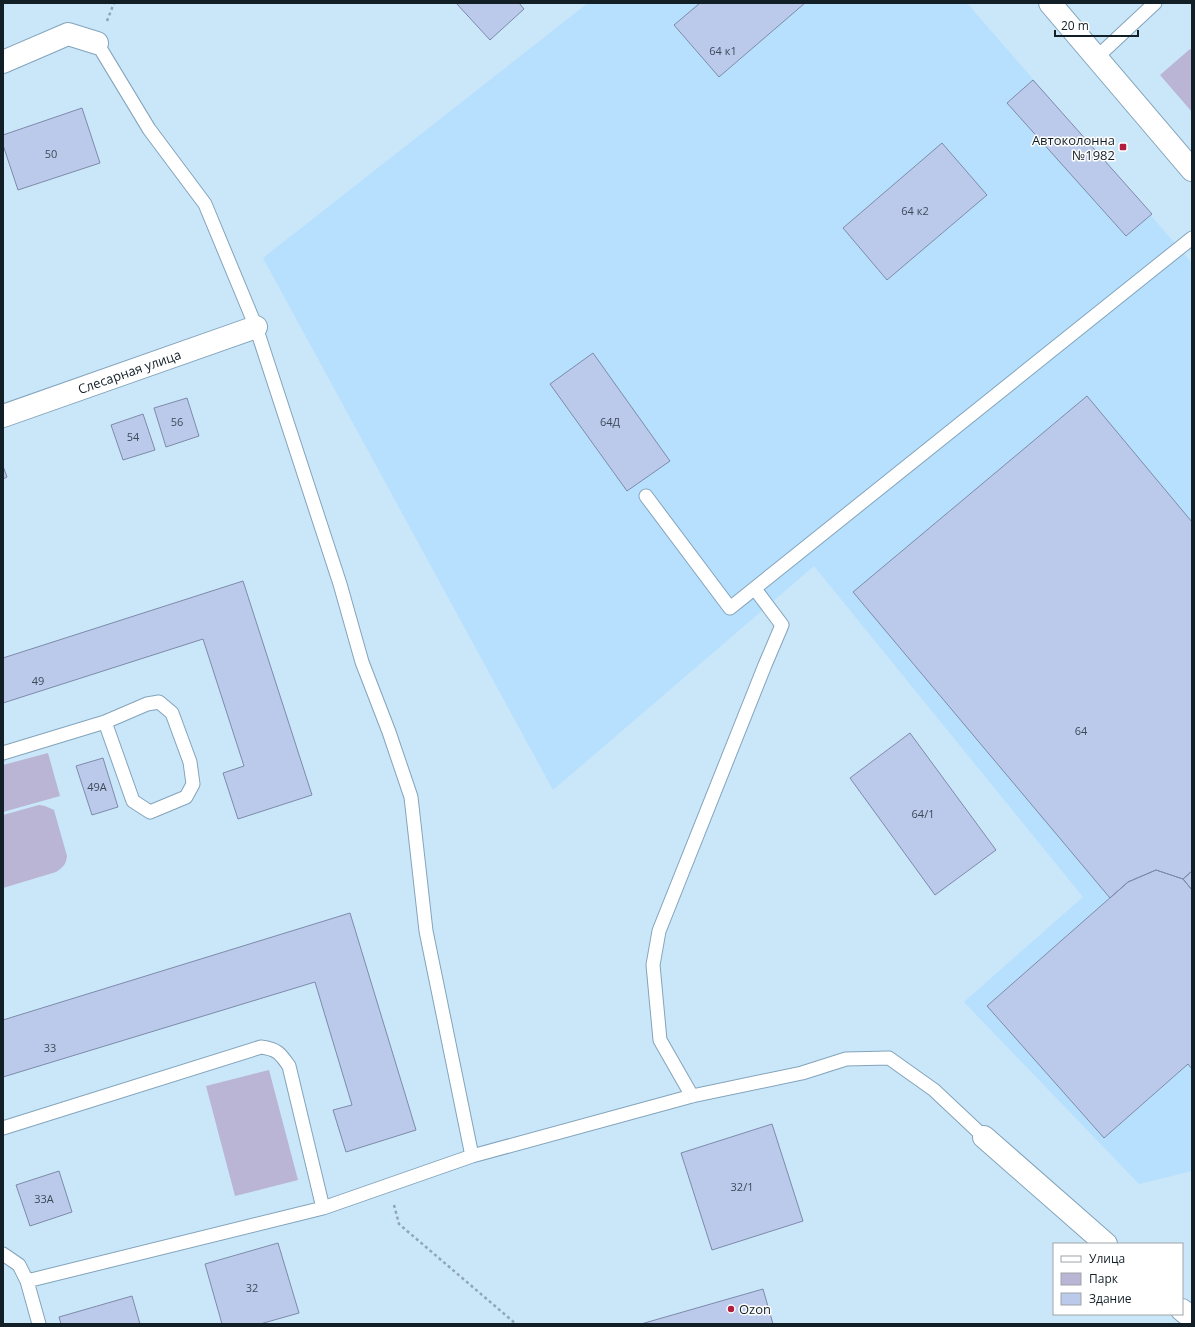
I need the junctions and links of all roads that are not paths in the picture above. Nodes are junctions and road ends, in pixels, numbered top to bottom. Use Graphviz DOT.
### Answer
graph roads {
  1 [pos="1050,3"];
  2 [pos="1155,3"];
  3 [pos="97,43"];
  4 [pos="1096,58"];
  5 [pos="3,62"];
  6 [pos="1190,163"];
  7 [pos="1192,238"];
  8 [pos="256,327"];
  9 [pos="3,416"];
  10 [pos="646,496"];
  11 [pos="755,589"];
  12 [pos="105,722"];
  13 [pos="3,753"];
  14 [pos="692,1096"];
  15 [pos="3,1128"];
  16 [pos="984,1137"];
  17 [pos="472,1156"];
  18 [pos="323,1208"];
  19 [pos="1105,1243"];
  20 [pos="3,1254"];
  21 [pos="27,1281"];
  22 [pos="1183,1311"];
  23 [pos="1192,1318"];
  24 [pos="39,1324"];
  1 -- 4 [label="street"];
  2 -- 4 [label="lane"];
  3 -- 5 [label="street"];
  3 -- 8 [label="lane"];
  4 -- 6 [label="street"];
  7 -- 11 [label="lane"];
  8 -- 9 [label="street, Слесарная улица"];
  8 -- 17 [label="lane"];
  10 -- 11 [label="lane"];
  11 -- 14 [label="lane"];
  12 -- 12 [label="lane"];
  12 -- 13 [label="lane"];
  14 -- 16 [label="lane"];
  14 -- 17 [label="lane"];
  15 -- 18 [label="lane"];
  16 -- 19 [label="street"];
  17 -- 18 [label="lane"];
  18 -- 21 [label="lane"];
  20 -- 21 [label="lane"];
  21 -- 24 [label="lane"];
  22 -- 23 [label="street"];
}
